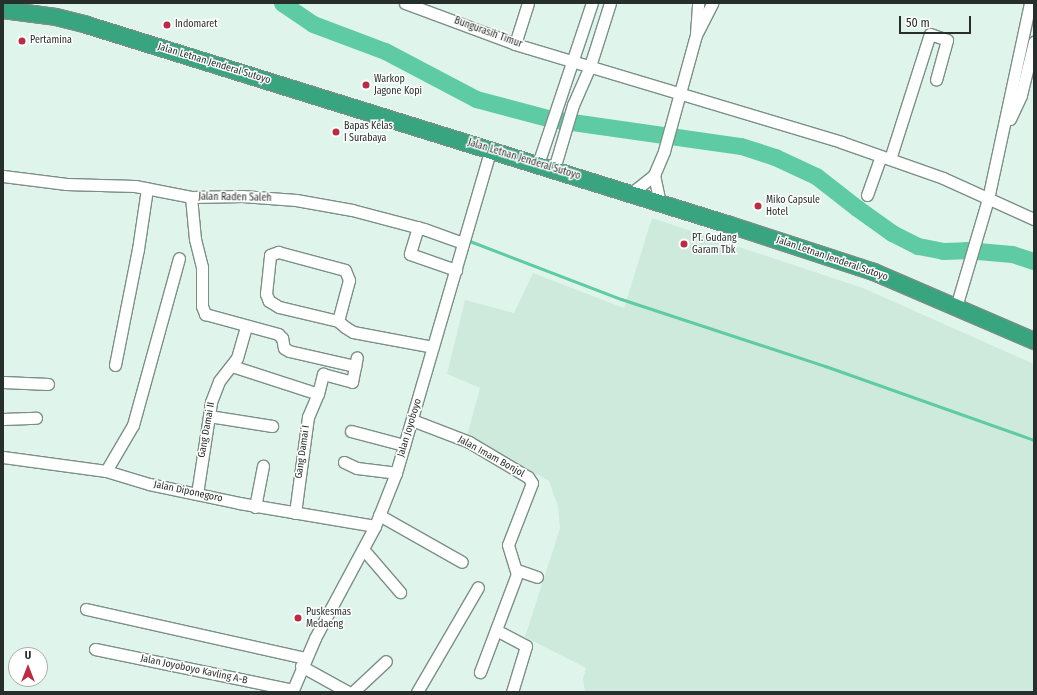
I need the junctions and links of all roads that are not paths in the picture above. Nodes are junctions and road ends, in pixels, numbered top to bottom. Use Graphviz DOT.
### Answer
graph roads {
  1 [pos="405,3"];
  2 [pos="528,3"];
  3 [pos="610,3"];
  4 [pos="698,3"];
  5 [pos="712,3"];
  6 [pos="1030,3"];
  7 [pos="590,7"];
  8 [pos="3,10"];
  9 [pos="606,16"];
  10 [pos="696,35"];
  11 [pos="1034,42"];
  12 [pos="515,44"];
  13 [pos="572,60"];
  14 [pos="590,66"];
  15 [pos="936,80"];
  16 [pos="681,96"];
  17 [pos="558,105"];
  18 [pos="571,109"];
  19 [pos="1000,138"];
  20 [pos="491,149"];
  21 [pos="885,158"];
  22 [pos="538,164"];
  23 [pos="554,169"];
  24 [pos="654,175"];
  25 [pos="3,176"];
  26 [pos="147,189"];
  27 [pos="630,194"];
  28 [pos="867,195"];
  29 [pos="191,197"];
  30 [pos="988,199"];
  31 [pos="660,203"];
  32 [pos="1034,219"];
  33 [pos="418,227"];
  34 [pos="464,242"];
  35 [pos="179,258"];
  36 [pos="456,270"];
  37 [pos="956,307"];
  38 [pos="338,321"];
  39 [pos="246,327"];
  40 [pos="1034,341"];
  41 [pos="433,347"];
  42 [pos="116,365"];
  43 [pos="232,366"];
  44 [pos="3,382"];
  45 [pos="48,384"];
  46 [pos="318,394"];
  47 [pos="209,416"];
  48 [pos="36,418"];
  49 [pos="3,419"];
  50 [pos="412,420"];
  51 [pos="272,426"];
  52 [pos="351,431"];
  53 [pos="404,445"];
  54 [pos="3,457"];
  55 [pos="344,462"];
  56 [pos="263,466"];
  57 [pos="106,470"];
  58 [pos="396,473"];
  59 [pos="197,494"];
  60 [pos="255,507"];
  61 [pos="295,513"];
  62 [pos="379,515"];
  63 [pos="375,526"];
  64 [pos="363,549"];
  65 [pos="462,562"];
  66 [pos="517,570"];
  67 [pos="537,577"];
  68 [pos="478,587"];
  69 [pos="400,592"];
  70 [pos="86,608"];
  71 [pos="496,630"];
  72 [pos="95,650"];
  73 [pos="386,661"];
  74 [pos="303,662"];
  75 [pos="480,672"];
  76 [pos="293,691"];
  77 [pos="348,692"];
  78 [pos="353,692"];
  79 [pos="417,692"];
  80 [pos="512,692"];
  1 -- 12 [label="street, Bungurasih Timur"];
  2 -- 12 [label="street"];
  3 -- 9 [label="street"];
  4 -- 10 [label="street"];
  5 -- 10 [label="street"];
  6 -- 19 [label="street"];
  7 -- 9 [label="street"];
  7 -- 13 [label="street"];
  8 -- 20 [label="highway, Jalan Letnan Jenderal Sutoyo"];
  9 -- 14 [label="street"];
  10 -- 16 [label="street"];
  11 -- 19 [label="street"];
  12 -- 13 [label="street, Bungurasih Timur"];
  13 -- 14 [label="street, Bungurasih Timur"];
  13 -- 17 [label="street"];
  14 -- 16 [label="street, Bungurasih Timur"];
  14 -- 18 [label="street"];
  15 -- 21 [label="street"];
  16 -- 21 [label="street, Bungurasih Timur"];
  16 -- 24 [label="street"];
  17 -- 18 [label="street"];
  17 -- 22 [label="street"];
  18 -- 23 [label="street"];
  19 -- 30 [label="street"];
  20 -- 22 [label="highway, Jalan Letnan Jenderal Sutoyo"];
  20 -- 34 [label="street, Jalan Joyoboyo"];
  21 -- 28 [label="street"];
  21 -- 30 [label="street, Bungurasih Timur"];
  22 -- 23 [label="highway, Jalan Letnan Jenderal Sutoyo"];
  23 -- 27 [label="highway, Jalan Letnan Jenderal Sutoyo"];
  24 -- 27 [label="street"];
  24 -- 31 [label="street"];
  25 -- 26 [label="street, Jalan Raden Saleh"];
  26 -- 29 [label="street, Jalan Raden Saleh"];
  26 -- 42 [label="street"];
  27 -- 31 [label="highway, Jalan Letnan Jenderal Sutoyo"];
  29 -- 33 [label="street, Jalan Raden Saleh"];
  29 -- 39 [label="street"];
  30 -- 32 [label="street, Bungurasih Timur"];
  30 -- 37 [label="street"];
  31 -- 37 [label="highway, Jalan Letnan Jenderal Sutoyo"];
  33 -- 34 [label="street, Jalan Raden Saleh"];
  33 -- 36 [label="street"];
  34 -- 36 [label="street, Jalan Joyoboyo"];
  35 -- 57 [label="street"];
  36 -- 41 [label="street, Jalan Joyoboyo"];
  37 -- 40 [label="highway, Jalan Letnan Jenderal Sutoyo"];
  38 -- 38 [label="street"];
  38 -- 41 [label="street"];
  39 -- 43 [label="street, Gang Damai II"];
  39 -- 46 [label="street, Gang Damai I"];
  41 -- 50 [label="street, Jalan Joyoboyo"];
  43 -- 46 [label="street"];
  43 -- 47 [label="street, Gang Damai II"];
  44 -- 45 [label="street"];
  46 -- 61 [label="street, Gang Damai I"];
  47 -- 51 [label="street"];
  47 -- 59 [label="street, Gang Damai II"];
  48 -- 49 [label="street"];
  50 -- 53 [label="street, Jalan Joyoboyo"];
  50 -- 66 [label="street, Jalan Imam Bonjol"];
  52 -- 53 [label="street"];
  53 -- 58 [label="street, Jalan Joyoboyo"];
  54 -- 57 [label="street, Jalan Diponegoro"];
  55 -- 58 [label="street"];
  56 -- 60 [label="street"];
  57 -- 59 [label="street, Jalan Diponegoro"];
  58 -- 62 [label="street, Jalan Joyoboyo"];
  59 -- 60 [label="street, Jalan Diponegoro"];
  60 -- 61 [label="street, Jalan Diponegoro"];
  61 -- 63 [label="street, Jalan Diponegoro"];
  62 -- 63 [label="street, Jalan Joyoboyo"];
  62 -- 65 [label="street"];
  63 -- 64 [label="street, Jalan Joyoboyo"];
  64 -- 69 [label="street"];
  64 -- 74 [label="street, Jalan Joyoboyo"];
  66 -- 67 [label="street"];
  66 -- 71 [label="street"];
  68 -- 79 [label="street"];
  70 -- 74 [label="street"];
  71 -- 75 [label="street"];
  71 -- 80 [label="street"];
  72 -- 76 [label="street, Jalan Joyoboyo Kavling A-B"];
  73 -- 78 [label="street"];
  74 -- 76 [label="street, Jalan Joyoboyo"];
  74 -- 77 [label="street"];
}
